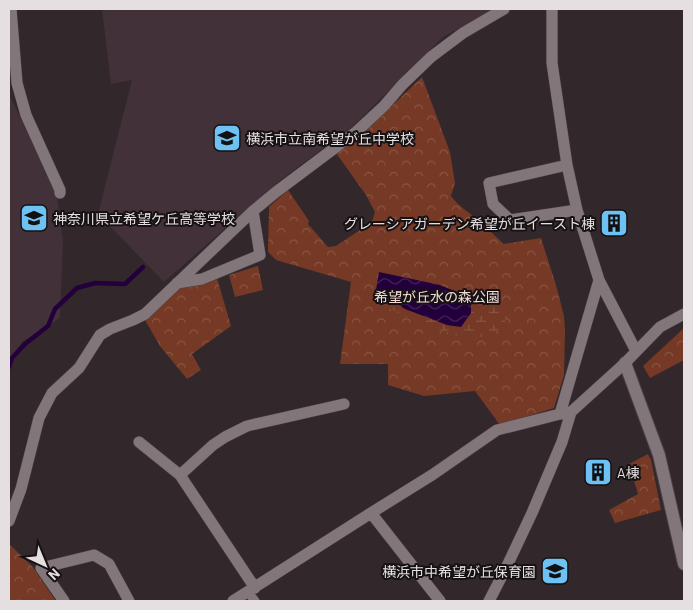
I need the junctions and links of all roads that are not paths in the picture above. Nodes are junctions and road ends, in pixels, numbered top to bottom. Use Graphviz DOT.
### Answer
graph roads {
  1 [pos="12,9"];
  2 [pos="504,9"];
  3 [pos="552,9"];
  4 [pos="566,162"];
  5 [pos="60,194"];
  6 [pos="577,210"];
  7 [pos="253,211"];
  8 [pos="599,280"];
  9 [pos="177,283"];
  10 [pos="684,314"];
  11 [pos="636,351"];
  12 [pos="625,363"];
  13 [pos="344,404"];
  14 [pos="565,413"];
  15 [pos="139,442"];
  16 [pos="180,475"];
  17 [pos="371,512"];
  18 [pos="9,521"];
  19 [pos="684,564"];
  20 [pos="252,594"];
  21 [pos="64,601"];
  22 [pos="129,601"];
  23 [pos="233,601"];
  24 [pos="440,601"];
  25 [pos="490,601"];
  1 -- 5 [label="street"];
  2 -- 7 [label="street"];
  3 -- 4 [label="street"];
  4 -- 6 [label="street"];
  4 -- 6 [label="street"];
  6 -- 8 [label="street"];
  7 -- 9 [label="street"];
  7 -- 9 [label="street"];
  8 -- 11 [label="street"];
  8 -- 14 [label="street"];
  9 -- 18 [label="street"];
  10 -- 11 [label="street"];
  11 -- 12 [label="street"];
  12 -- 14 [label="street"];
  12 -- 19 [label="street"];
  13 -- 16 [label="street"];
  14 -- 17 [label="street"];
  14 -- 25 [label="street"];
  15 -- 16 [label="street"];
  16 -- 20 [label="street"];
  17 -- 20 [label="street"];
  17 -- 24 [label="street"];
  20 -- 23 [label="street"];
  21 -- 22 [label="street"];
}
